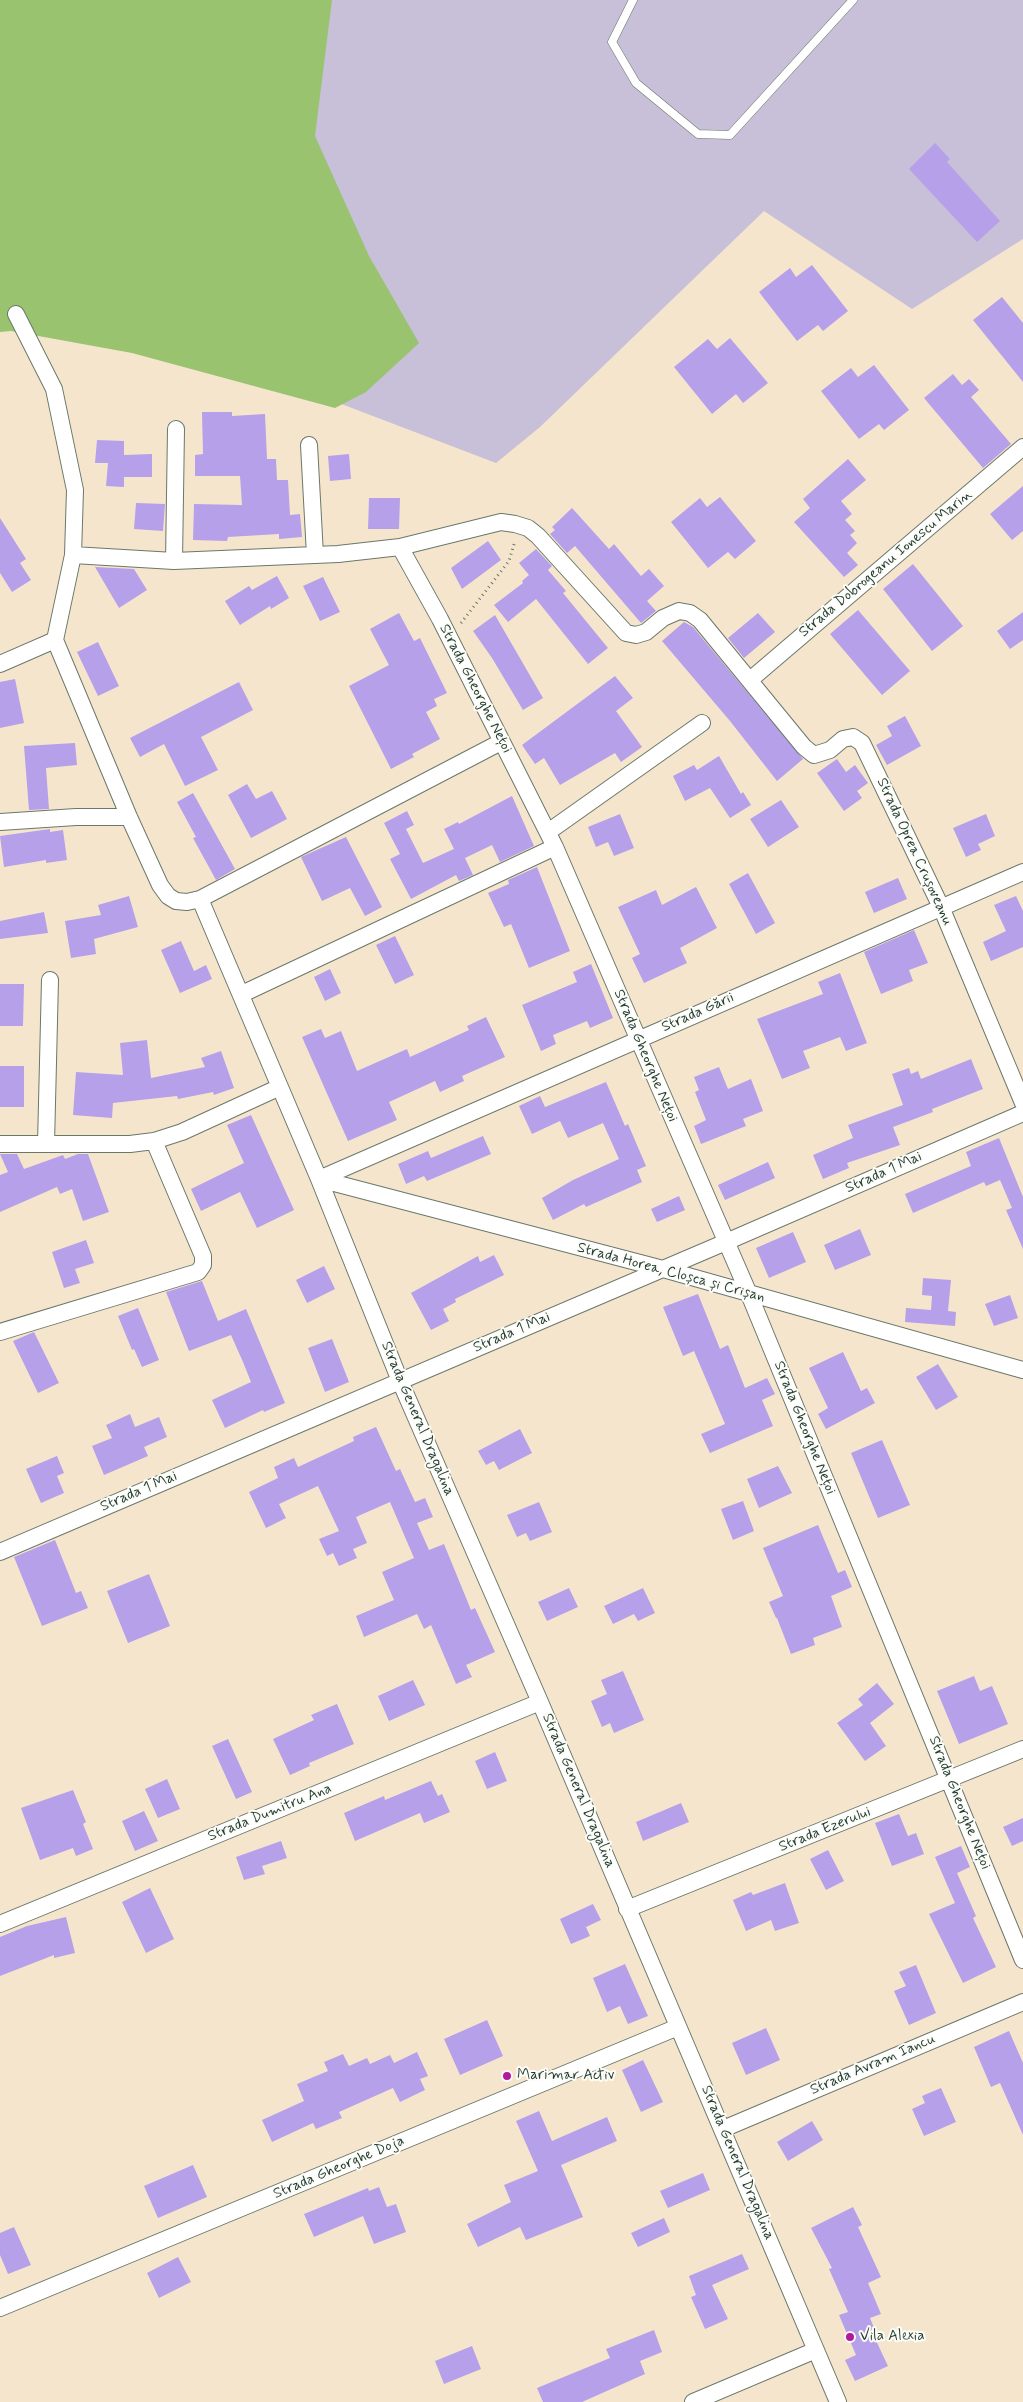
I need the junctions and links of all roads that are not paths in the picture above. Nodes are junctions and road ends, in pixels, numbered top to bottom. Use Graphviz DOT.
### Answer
graph roads {
  1 [pos="633,0"];
  2 [pos="853,0"];
  3 [pos="16,314"];
  4 [pos="176,429"];
  5 [pos="309,445"];
  6 [pos="1023,447"];
  7 [pos="400,547"];
  8 [pos="74,555"];
  9 [pos="316,556"];
  10 [pos="174,561"];
  11 [pos="55,640"];
  12 [pos="0,664"];
  13 [pos="750,680"];
  14 [pos="702,723"];
  15 [pos="501,742"];
  16 [pos="129,817"];
  17 [pos="0,822"];
  18 [pos="548,832"];
  19 [pos="555,848"];
  20 [pos="1023,872"];
  21 [pos="200,899"];
  22 [pos="941,906"];
  23 [pos="50,980"];
  24 [pos="242,994"];
  25 [pos="638,1040"];
  26 [pos="280,1087"];
  27 [pos="1023,1104"];
  28 [pos="1023,1113"];
  29 [pos="154,1141"];
  30 [pos="0,1144"];
  31 [pos="46,1144"];
  32 [pos="318,1179"];
  33 [pos="726,1242"];
  34 [pos="663,1269"];
  35 [pos="749,1294"];
  36 [pos="0,1332"];
  37 [pos="1023,1370"];
  38 [pos="400,1381"];
  39 [pos="0,1552"];
  40 [pos="540,1702"];
  41 [pos="1023,1749"];
  42 [pos="950,1780"];
  43 [pos="627,1909"];
  44 [pos="0,1924"];
  45 [pos="1023,1960"];
  46 [pos="1023,2002"];
  47 [pos="678,2027"];
  48 [pos="723,2129"];
  49 [pos="0,2308"];
  50 [pos="816,2350"];
  51 [pos="693,2402"];
  52 [pos="838,2402"];
  1 -- 2 [label="lane"];
  3 -- 8 [label="street"];
  4 -- 10 [label="street"];
  5 -- 9 [label="street"];
  6 -- 13 [label="street, Strada Dobrogeanu Ionescu Marin"];
  7 -- 9 [label="street"];
  7 -- 13 [label="street"];
  7 -- 15 [label="street, Strada Gheorghe Nețoi"];
  8 -- 10 [label="street"];
  8 -- 11 [label="street"];
  9 -- 10 [label="street"];
  11 -- 12 [label="street"];
  11 -- 16 [label="street"];
  13 -- 22 [label="street, Strada Oprea Crușoveanu"];
  14 -- 18 [label="street"];
  15 -- 18 [label="street, Strada Gheorghe Nețoi"];
  15 -- 21 [label="street"];
  16 -- 17 [label="street"];
  16 -- 21 [label="street"];
  18 -- 19 [label="street, Strada Gheorghe Nețoi"];
  19 -- 24 [label="street"];
  19 -- 25 [label="street, Strada Gheorghe Nețoi"];
  20 -- 22 [label="street, Strada Gării"];
  21 -- 24 [label="street"];
  22 -- 25 [label="street, Strada Gării"];
  22 -- 27 [label="street, Strada Oprea Crușoveanu"];
  23 -- 31 [label="street"];
  24 -- 26 [label="street"];
  25 -- 32 [label="street, Strada Gării"];
  25 -- 33 [label="street, Strada Gheorghe Nețoi"];
  26 -- 29 [label="street"];
  26 -- 32 [label="street"];
  28 -- 33 [label="street, Strada 1 Mai"];
  29 -- 31 [label="street"];
  29 -- 36 [label="street"];
  30 -- 31 [label="street"];
  32 -- 34 [label="street, Strada Horea, Cloșca și Crișan"];
  32 -- 38 [label="street, Strada General Dragalina"];
  33 -- 34 [label="street, Strada 1 Mai"];
  33 -- 35 [label="street, Strada Gheorghe Nețoi"];
  34 -- 35 [label="street, Strada Horea, Cloșca și Crișan"];
  34 -- 38 [label="street, Strada 1 Mai"];
  35 -- 37 [label="street, Strada Horea, Cloșca și Crișan"];
  35 -- 42 [label="street, Strada Gheorghe Nețoi"];
  38 -- 39 [label="street, Strada 1 Mai"];
  38 -- 40 [label="street, Strada General Dragalina"];
  40 -- 43 [label="street, Strada General Dragalina"];
  40 -- 44 [label="street, Strada Dumitru Ana"];
  41 -- 42 [label="street, Strada Ezerului"];
  42 -- 43 [label="street, Strada Ezerului"];
  42 -- 45 [label="street, Strada Gheorghe Nețoi"];
  43 -- 47 [label="street, Strada General Dragalina"];
  46 -- 48 [label="street, Strada Avram Iancu"];
  47 -- 48 [label="street, Strada General Dragalina"];
  47 -- 49 [label="street, Strada Gheorghe Doja"];
  48 -- 50 [label="street, Strada General Dragalina"];
  50 -- 51 [label="street"];
  50 -- 52 [label="street, Strada General Dragalina"];
}
